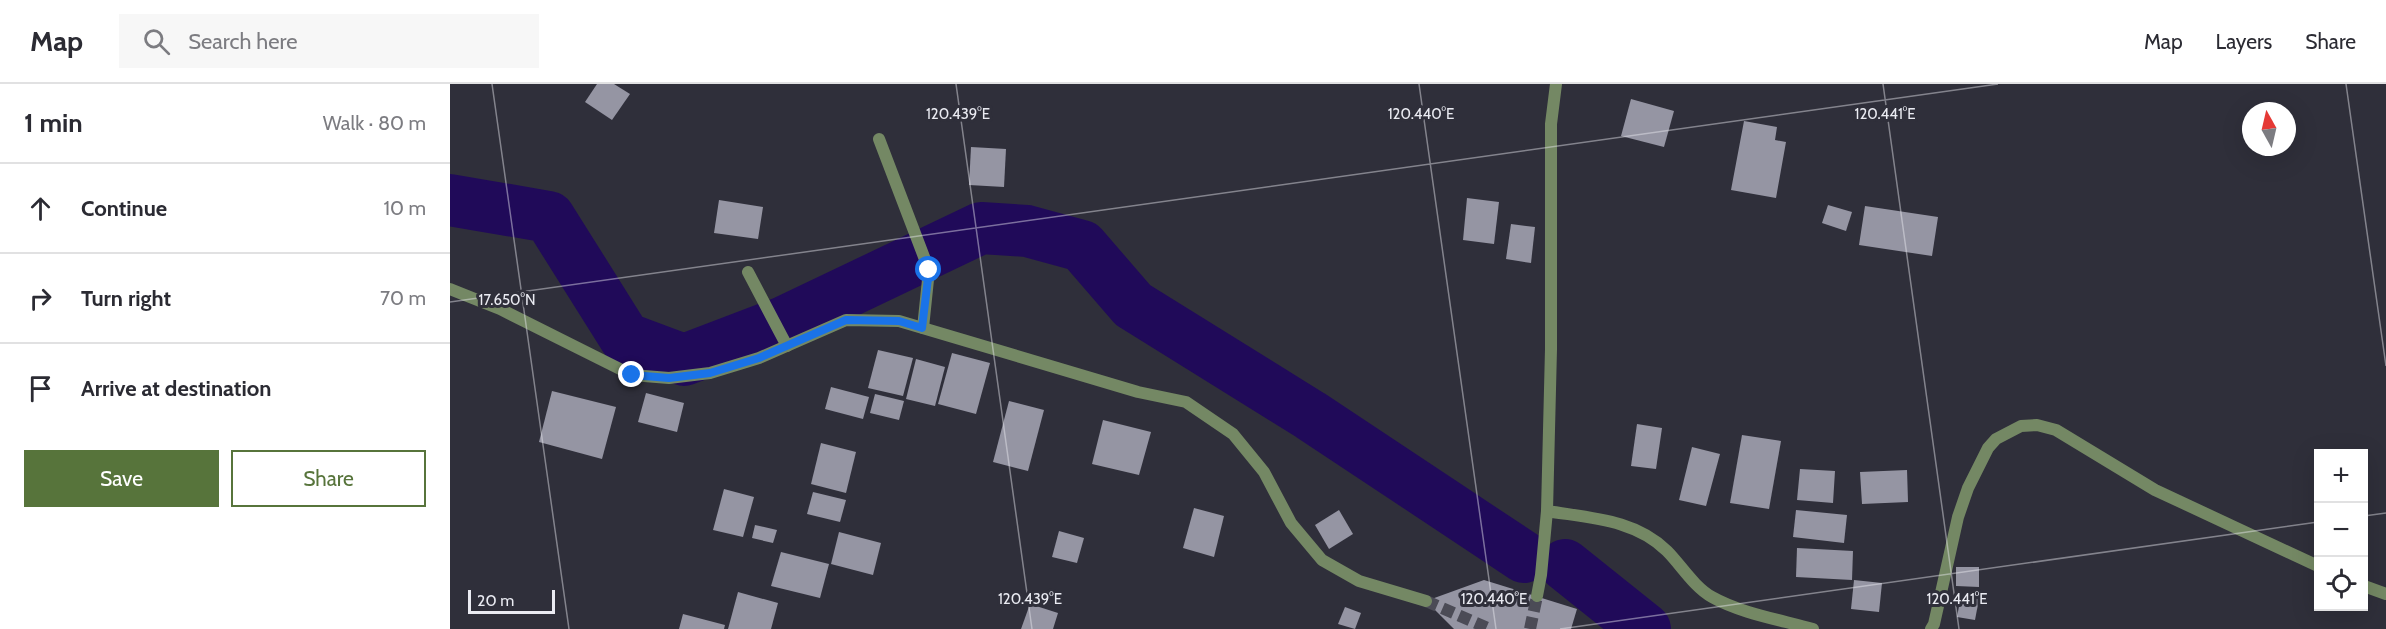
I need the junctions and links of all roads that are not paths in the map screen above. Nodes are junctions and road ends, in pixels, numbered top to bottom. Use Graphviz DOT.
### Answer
graph roads {
  1 [pos="1556,84"];
  2 [pos="879,139"];
  3 [pos="748,272"];
  4 [pos="450,289"];
  5 [pos="922,328"];
  6 [pos="787,346"];
  7 [pos="1547,512"];
  8 [pos="2314,564"];
  9 [pos="2368,587"];
  10 [pos="2386,594"];
  11 [pos="1537,596"];
  12 [pos="1426,602"];
  13 [pos="1813,629"];
  14 [pos="1931,629"];
  1 -- 7 [label="street"];
  2 -- 5 [label="street"];
  3 -- 6 [label="street"];
  4 -- 6 [label="street"];
  5 -- 6 [label="street"];
  5 -- 12 [label="street"];
  7 -- 11 [label="street"];
  7 -- 13 [label="street"];
  8 -- 14 [label="street"];
  9 -- 10 [label="street"];
}
